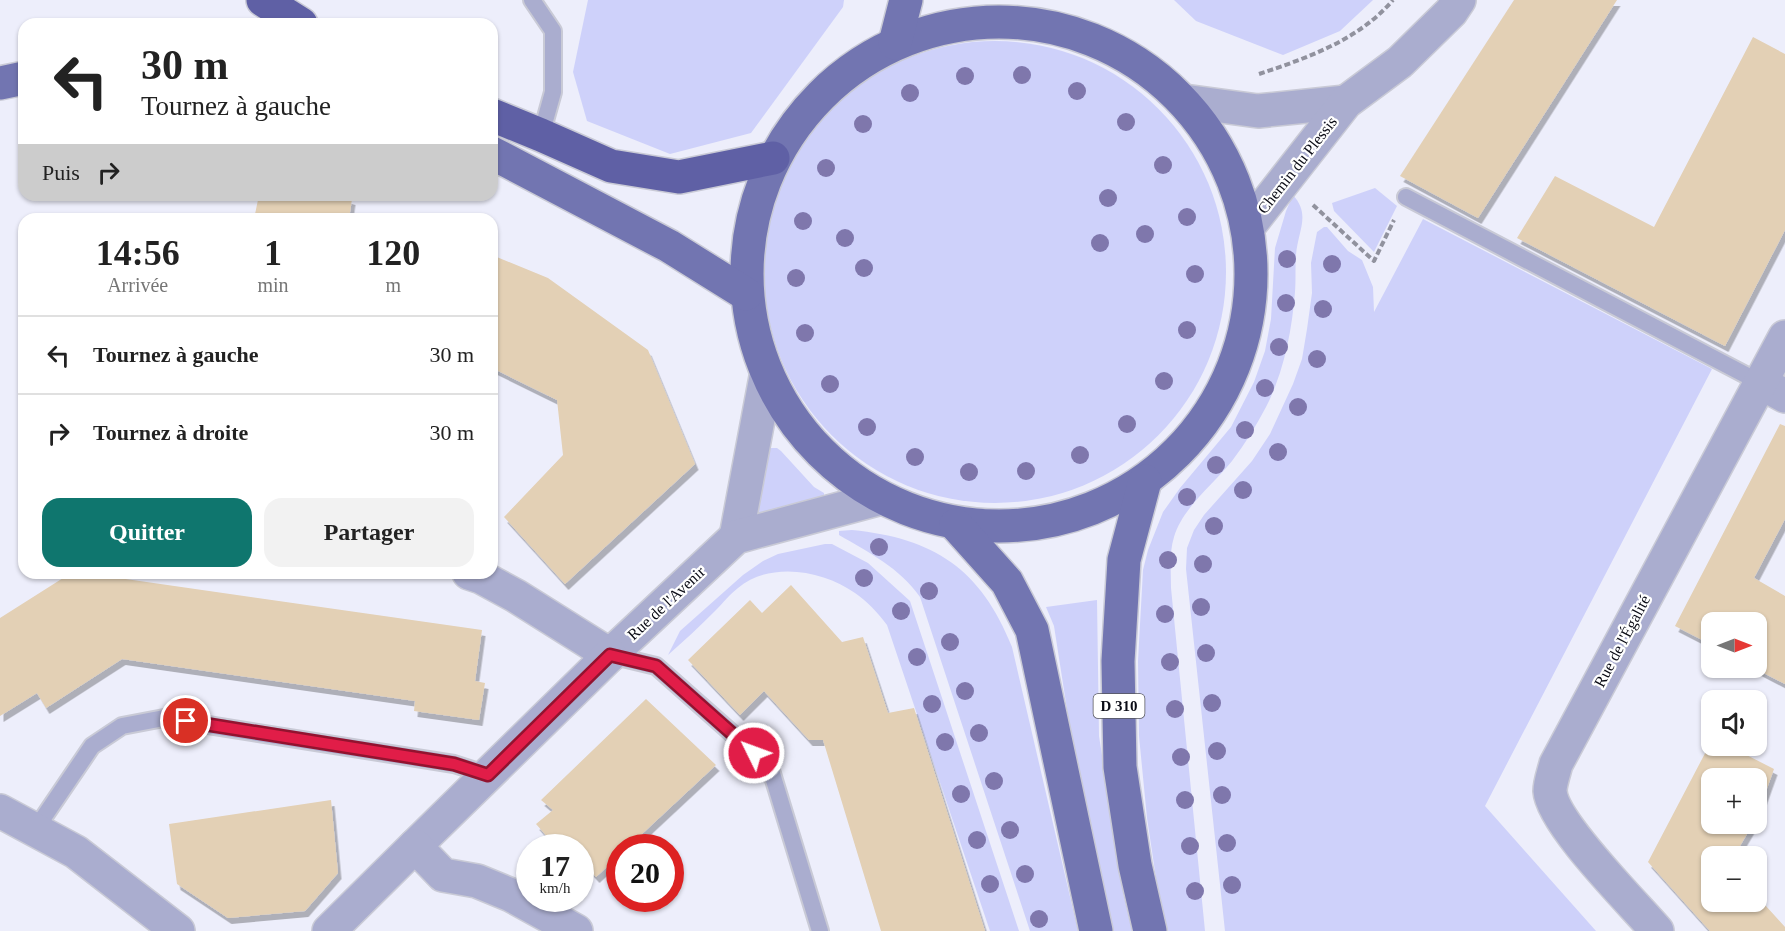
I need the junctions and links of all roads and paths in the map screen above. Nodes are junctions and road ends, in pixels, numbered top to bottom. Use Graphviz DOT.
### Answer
graph roads {
  1 [pos="263,0"];
  2 [pos="532,0"];
  3 [pos="906,0"];
  4 [pos="1393,0"];
  5 [pos="1459,0"];
  6 [pos="1035,12"];
  7 [pos="292,18"];
  8 [pos="895,43"];
  9 [pos="1250,77"];
  10 [pos="18,79"];
  11 [pos="0,83"];
  12 [pos="1184,101"];
  13 [pos="1346,102"];
  14 [pos="498,117"];
  15 [pos="542,135"];
  16 [pos="498,156"];
  17 [pos="773,158"];
  18 [pos="1406,197"];
  19 [pos="1313,205"];
  20 [pos="1248,227"];
  21 [pos="746,294"];
  22 [pos="1785,337"];
  23 [pos="766,377"];
  24 [pos="1773,389"];
  25 [pos="1145,481"];
  26 [pos="881,498"];
  27 [pos="956,525"];
  28 [pos="736,537"];
  29 [pos="485,579"];
  30 [pos="610,655"];
  31 [pos="488,775"];
  32 [pos="0,811"];
  33 [pos="35,830"];
  34 [pos="415,846"];
  35 [pos="178,931"];
  36 [pos="329,931"];
  37 [pos="576,931"];
  38 [pos="820,931"];
  39 [pos="1096,931"];
  40 [pos="1150,931"];
  41 [pos="1657,931"];
  1 -- 7 [label="highway"];
  2 -- 15 [label="lane"];
  3 -- 8 [label="main road"];
  4 -- 9 [label="path"];
  5 -- 13 [label="street, Chemin du Plessis"];
  6 -- 8 [label="main road"];
  6 -- 12 [label="main road"];
  8 -- 17 [label="main road"];
  10 -- 11 [label="main road"];
  12 -- 13 [label="street, Chemin du Plessis"];
  12 -- 20 [label="main road"];
  13 -- 20 [label="street, Chemin du Plessis"];
  14 -- 15 [label="highway"];
  15 -- 17 [label="highway"];
  16 -- 21 [label="main road"];
  17 -- 21 [label="main road"];
  18 -- 19 [label="path"];
  18 -- 24 [label="lane"];
  20 -- 25 [label="main road"];
  21 -- 23 [label="main road"];
  22 -- 24 [label="street, Rue de l'Égalité"];
  23 -- 26 [label="main road"];
  23 -- 28 [label="street"];
  24 -- 41 [label="street, Rue de l'Égalité"];
  25 -- 27 [label="main road"];
  25 -- 40 [label="main road, D 310"];
  26 -- 27 [label="main road"];
  26 -- 28 [label="street, Rue de l'Avenir"];
  27 -- 39 [label="main road"];
  28 -- 30 [label="street, Rue de l'Avenir"];
  29 -- 30 [label="street"];
  30 -- 31 [label="street, Rue de l'Avenir"];
  30 -- 38 [label="lane"];
  31 -- 33 [label="lane"];
  31 -- 34 [label="street, Rue de l'Avenir"];
  32 -- 33 [label="street"];
  33 -- 35 [label="street"];
  34 -- 36 [label="street, Rue de l'Avenir"];
  34 -- 37 [label="street"];
}
